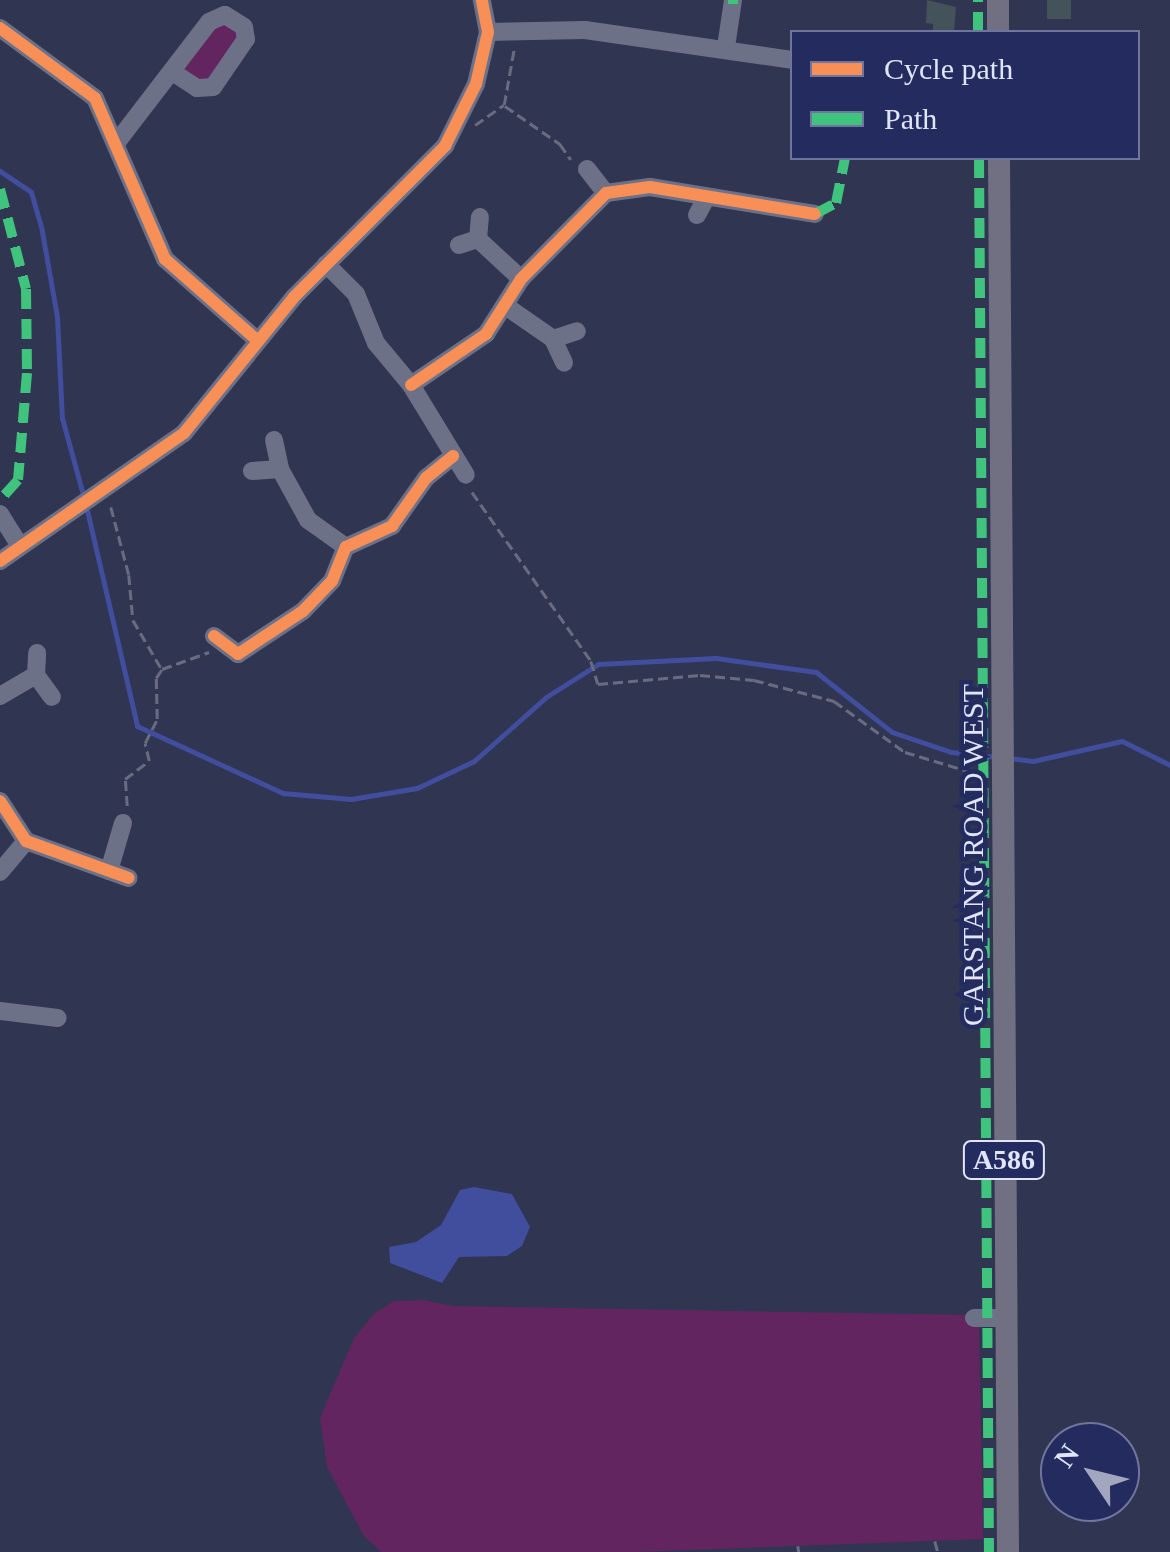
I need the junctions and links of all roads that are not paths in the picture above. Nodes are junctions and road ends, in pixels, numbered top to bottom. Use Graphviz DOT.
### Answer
graph roads {
  1 [pos="482,0"];
  2 [pos="998,0"];
  3 [pos="733,2"];
  4 [pos="0,28"];
  5 [pos="998,30"];
  6 [pos="488,32"];
  7 [pos="726,46"];
  8 [pos="790,60"];
  9 [pos="174,73"];
  10 [pos="117,142"];
  11 [pos="998,160"];
  12 [pos="588,171"];
  13 [pos="606,193"];
  14 [pos="706,196"];
  15 [pos="816,214"];
  16 [pos="697,215"];
  17 [pos="480,217"];
  18 [pos="478,239"];
  19 [pos="459,244"];
  20 [pos="326,264"];
  21 [pos="521,278"];
  22 [pos="507,307"];
  23 [pos="577,331"];
  24 [pos="553,339"];
  25 [pos="257,340"];
  26 [pos="564,363"];
  27 [pos="412,385"];
  28 [pos="274,440"];
  29 [pos="454,456"];
  30 [pos="280,469"];
  31 [pos="252,471"];
  32 [pos="466,475"];
  33 [pos="0,514"];
  34 [pos="20,546"];
  35 [pos="346,547"];
  36 [pos="0,561"];
  37 [pos="228,651"];
  38 [pos="37,653"];
  39 [pos="36,675"];
  40 [pos="0,696"];
  41 [pos="52,696"];
  42 [pos="0,801"];
  43 [pos="123,823"];
  44 [pos="26,841"];
  45 [pos="109,871"];
  46 [pos="0,872"];
  47 [pos="129,878"];
  48 [pos="0,1011"];
  49 [pos="58,1018"];
  50 [pos="974,1318"];
  51 [pos="1006,1318"];
  52 [pos="1008,1552"];
  1 -- 6 [label="street"];
  2 -- 5 [label="main road"];
  3 -- 7 [label="street"];
  4 -- 10 [label="street"];
  6 -- 7 [label="street"];
  6 -- 20 [label="street"];
  7 -- 8 [label="street"];
  9 -- 10 [label="street"];
  10 -- 25 [label="street"];
  11 -- 51 [label="main road, GARSTANG ROAD WEST / A586"];
  12 -- 13 [label="street"];
  13 -- 14 [label="street"];
  13 -- 21 [label="street"];
  14 -- 15 [label="street"];
  14 -- 16 [label="street"];
  17 -- 18 [label="street"];
  18 -- 19 [label="street"];
  18 -- 21 [label="street"];
  20 -- 25 [label="street"];
  20 -- 27 [label="street"];
  21 -- 22 [label="street"];
  22 -- 24 [label="street"];
  22 -- 27 [label="street"];
  23 -- 24 [label="street"];
  24 -- 26 [label="street"];
  25 -- 34 [label="street"];
  27 -- 29 [label="street"];
  28 -- 30 [label="street"];
  29 -- 32 [label="street"];
  29 -- 35 [label="street"];
  30 -- 31 [label="street"];
  30 -- 35 [label="street"];
  33 -- 34 [label="street"];
  34 -- 36 [label="street"];
  35 -- 37 [label="street"];
  38 -- 39 [label="street"];
  39 -- 40 [label="street"];
  39 -- 41 [label="street"];
  42 -- 44 [label="street"];
  43 -- 45 [label="street"];
  44 -- 45 [label="street"];
  44 -- 46 [label="street"];
  45 -- 47 [label="street"];
  48 -- 49 [label="street"];
  50 -- 51 [label="street"];
  51 -- 52 [label="main road, GARSTANG ROAD WEST / A586"];
}
